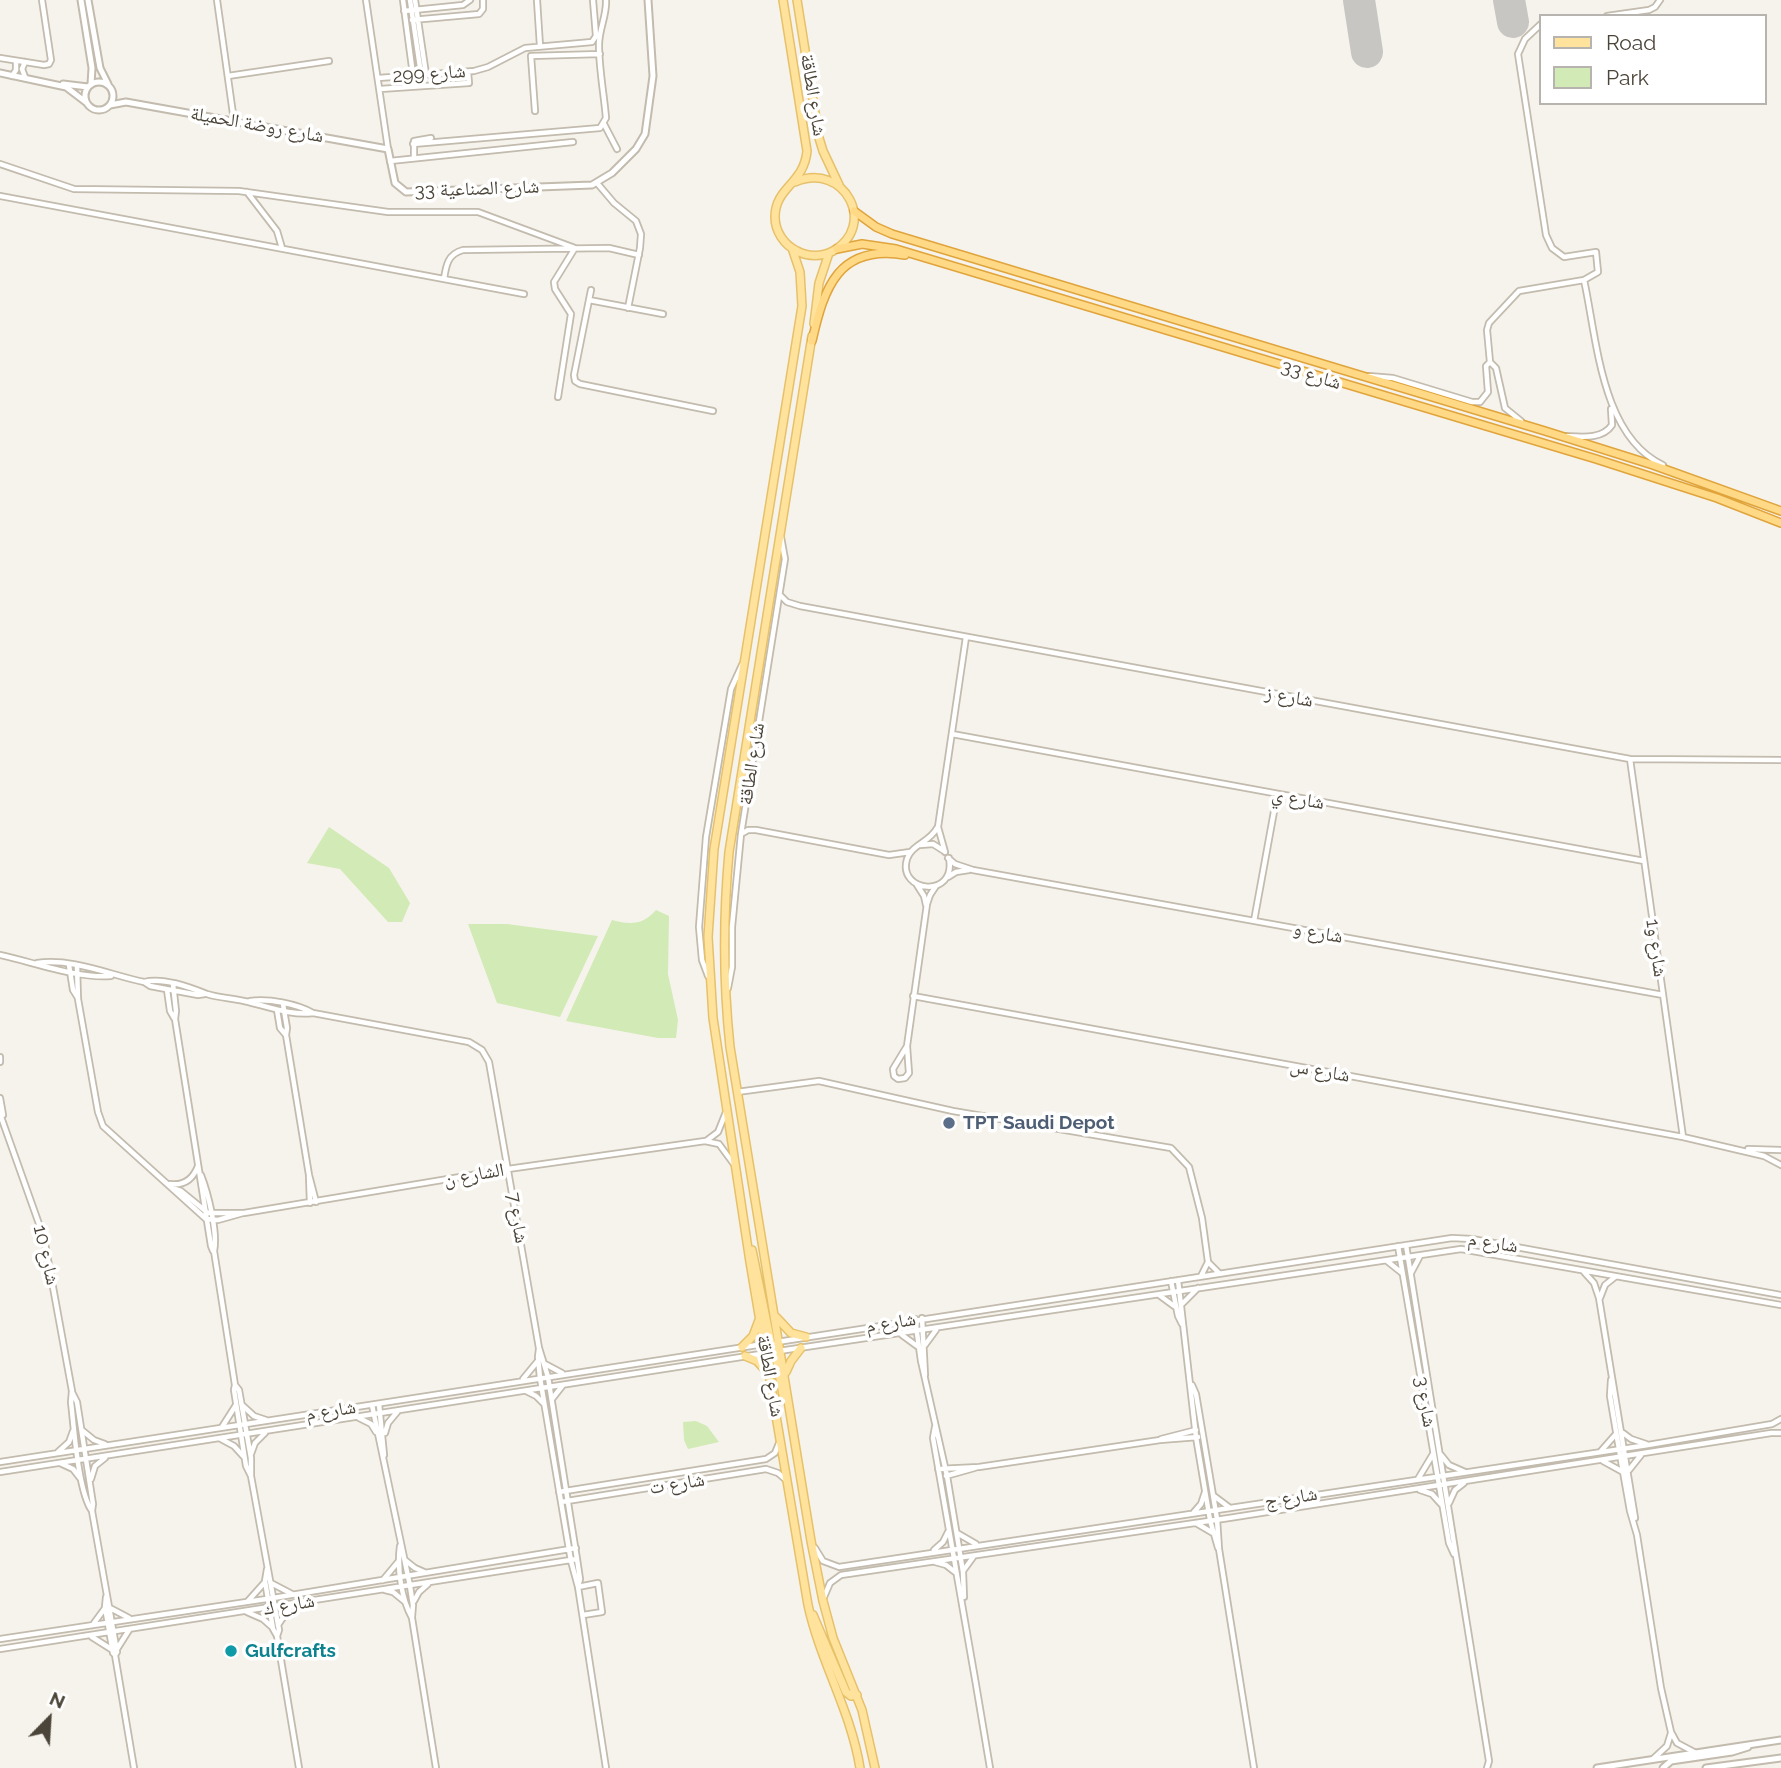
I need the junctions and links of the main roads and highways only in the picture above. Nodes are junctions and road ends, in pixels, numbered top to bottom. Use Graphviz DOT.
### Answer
graph roads {
  1 [pos="783,0"];
  2 [pos="797,0"];
  3 [pos="795,182"];
  4 [pos="839,186"];
  5 [pos="854,211"];
  6 [pos="792,248"];
  7 [pos="833,251"];
  8 [pos="929,260"];
  9 [pos="812,341"];
  10 [pos="1781,510"];
  11 [pos="1781,523"];
  12 [pos="747,1232"];
  13 [pos="773,1310"];
  14 [pos="760,1316"];
  15 [pos="806,1337"];
  16 [pos="743,1347"];
  17 [pos="772,1347"];
  18 [pos="801,1348"];
  19 [pos="745,1356"];
  20 [pos="770,1375"];
  21 [pos="785,1377"];
  22 [pos="793,1433"];
  23 [pos="808,1605"];
  24 [pos="857,1695"];
  25 [pos="860,1768"];
  26 [pos="875,1768"];
  1 -- 3 [label="main road, شارع الطاقة"];
  2 -- 4 [label="main road, شارع الطاقة"];
  3 -- 4 [label="main road"];
  3 -- 6 [label="main road"];
  4 -- 5 [label="main road"];
  5 -- 7 [label="main road"];
  5 -- 10 [label="highway, شارع 33"];
  6 -- 7 [label="main road"];
  6 -- 12 [label="main road, شارع الطاقة"];
  7 -- 8 [label="highway, شارع 33"];
  7 -- 9 [label="main road, شارع الطاقة"];
  8 -- 9 [label="highway"];
  8 -- 11 [label="highway, شارع 33"];
  9 -- 13 [label="main road, شارع الطاقة"];
  12 -- 14 [label="main road, شارع الطاقة"];
  12 -- 17 [label="main road"];
  13 -- 15 [label="main road"];
  13 -- 17 [label="main road, شارع الطاقة"];
  14 -- 16 [label="main road"];
  14 -- 17 [label="main road, شارع الطاقة"];
  17 -- 20 [label="main road, شارع الطاقة"];
  17 -- 21 [label="main road, شارع الطاقة"];
  17 -- 22 [label="main road"];
  18 -- 21 [label="main road"];
  19 -- 20 [label="main road"];
  20 -- 23 [label="main road, شارع الطاقة"];
  21 -- 22 [label="main road, شارع الطاقة"];
  22 -- 24 [label="main road, شارع الطاقة"];
  23 -- 24 [label="main road"];
  23 -- 25 [label="main road, شارع الطاقة"];
  24 -- 26 [label="main road, شارع الطاقة"];
}
